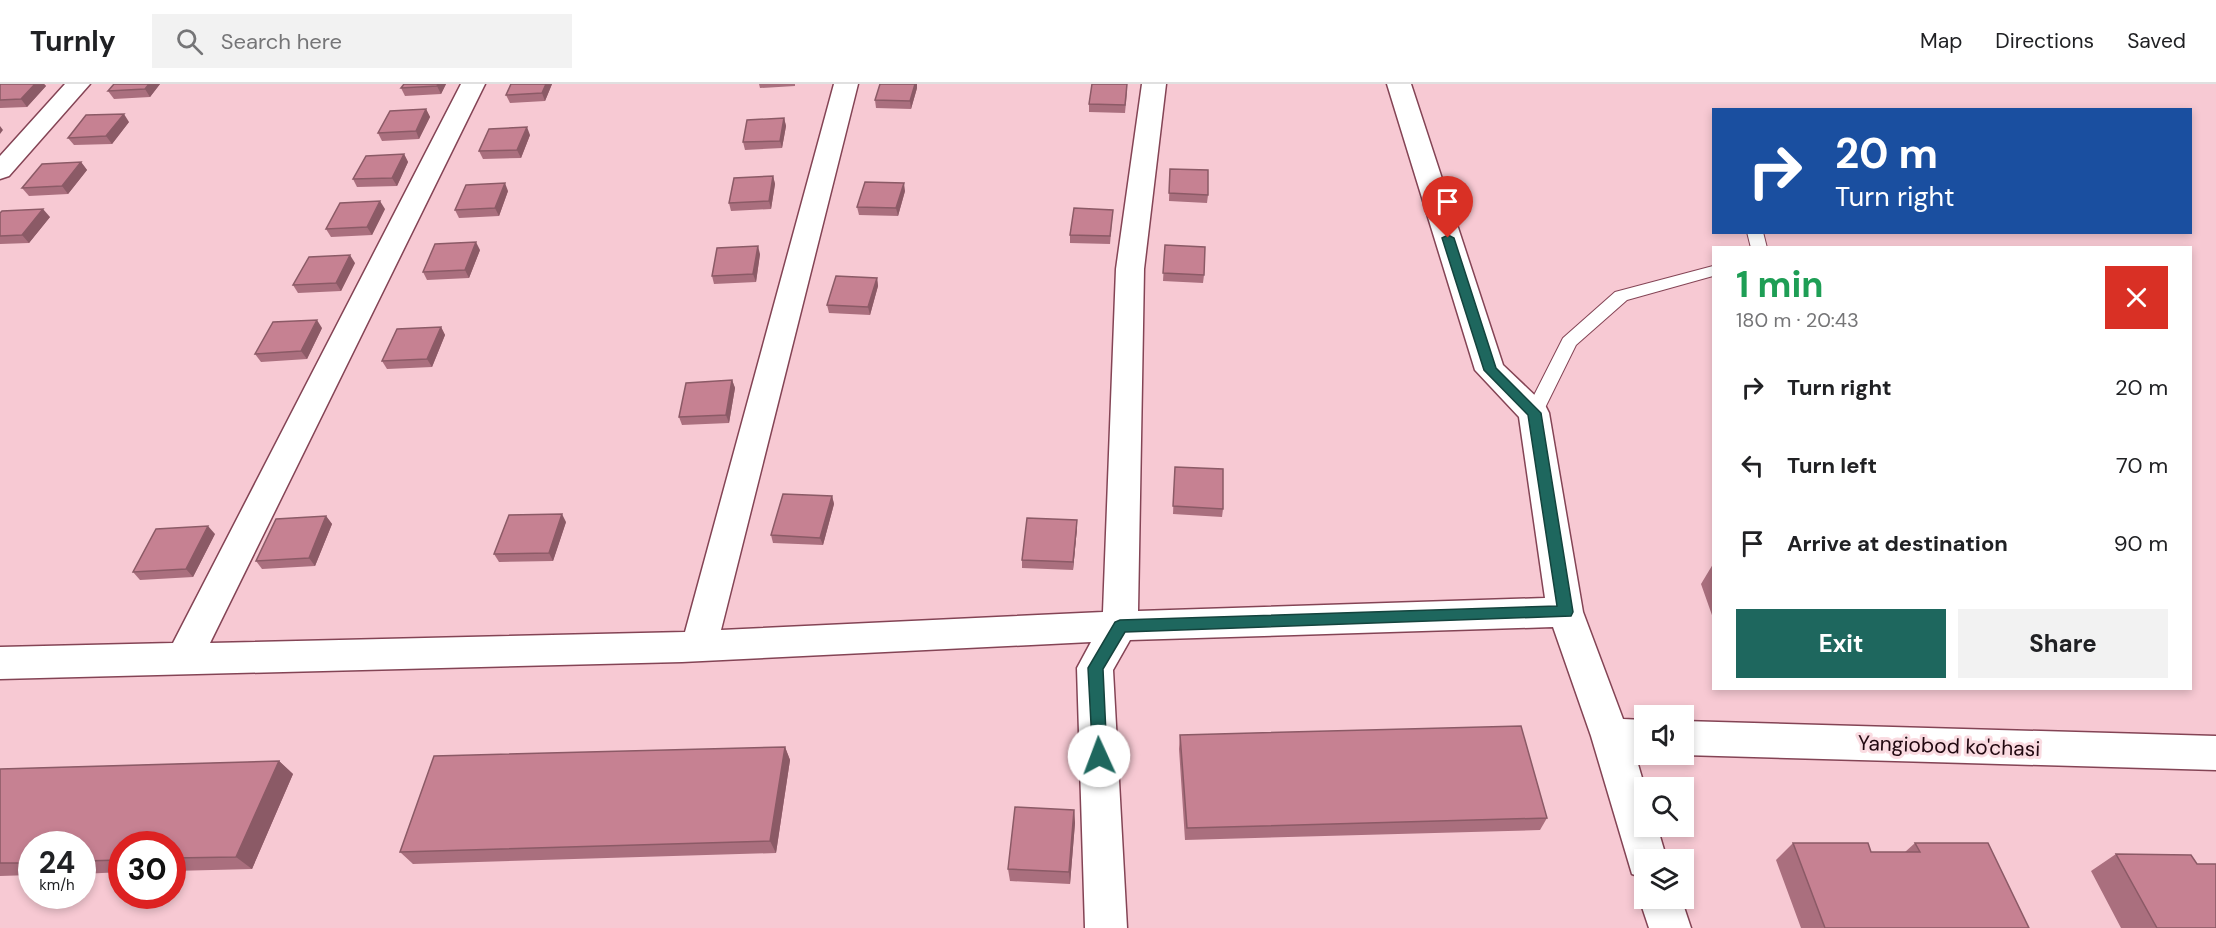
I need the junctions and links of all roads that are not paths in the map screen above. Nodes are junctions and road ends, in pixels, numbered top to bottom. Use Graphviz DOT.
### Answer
graph roads {
  1 [pos="78,84"];
  2 [pos="473,84"];
  3 [pos="846,84"];
  4 [pos="1154,84"];
  5 [pos="1399,84"];
  6 [pos="0,171"];
  7 [pos="1712,271"];
  8 [pos="1534,413"];
  9 [pos="1565,612"];
  10 [pos="1120,626"];
  11 [pos="699,646"];
  12 [pos="184,659"];
  13 [pos="0,663"];
  14 [pos="1627,737"];
  15 [pos="1694,738"];
  16 [pos="2216,753"];
  17 [pos="1645,849"];
  18 [pos="1664,909"];
  19 [pos="1106,928"];
  20 [pos="1670,928"];
  1 -- 6 [label="street"];
  2 -- 12 [label="street"];
  3 -- 11 [label="street"];
  4 -- 10 [label="street"];
  5 -- 8 [label="street"];
  7 -- 8 [label="lane"];
  8 -- 9 [label="street"];
  9 -- 10 [label="street"];
  9 -- 14 [label="street"];
  10 -- 11 [label="street"];
  10 -- 19 [label="street"];
  11 -- 12 [label="street"];
  12 -- 13 [label="street"];
  14 -- 17 [label="street"];
  15 -- 16 [label="street, Yangiobod ko'chasi"];
  18 -- 20 [label="street"];
}
